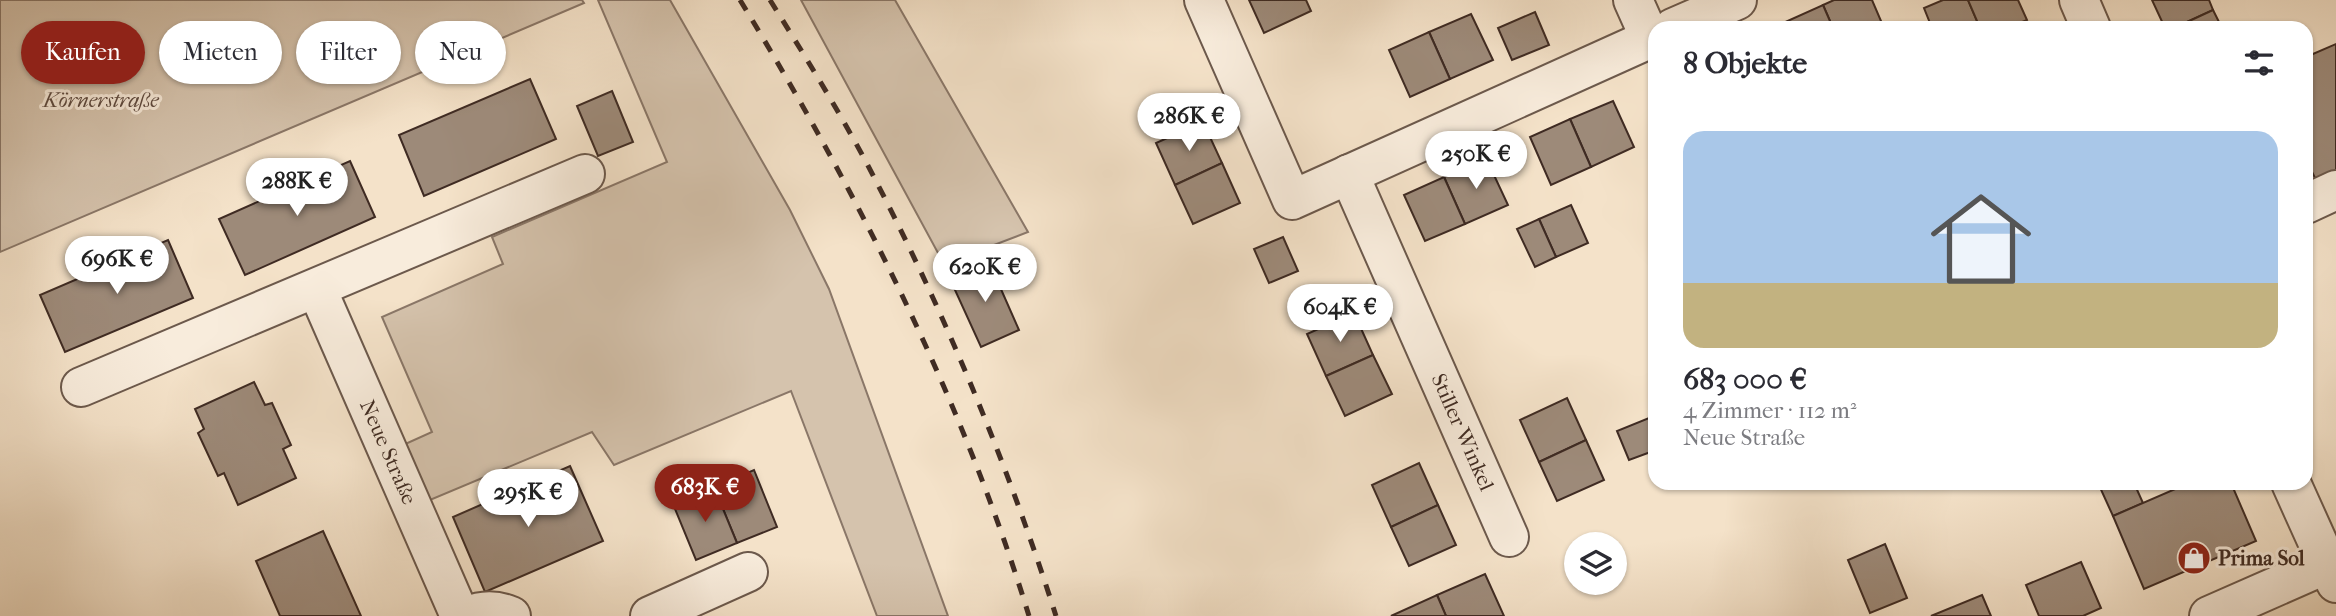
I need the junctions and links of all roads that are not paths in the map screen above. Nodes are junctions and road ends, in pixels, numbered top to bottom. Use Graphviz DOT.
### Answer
graph roads {
  1 [pos="1204,0"];
  2 [pos="1633,0"];
  3 [pos="1737,0"];
  4 [pos="2079,0"];
  5 [pos="1650,21"];
  6 [pos="1689,21"];
  7 [pos="2088,21"];
  8 [pos="1648,39"];
  9 [pos="585,174"];
  10 [pos="1349,174"];
  11 [pos="2336,190"];
  12 [pos="2313,201"];
  13 [pos="317,289"];
  14 [pos="80,387"];
  15 [pos="2294,490"];
  16 [pos="1509,537"];
  17 [pos="2333,569"];
  18 [pos="748,572"];
  19 [pos="460,616"];
  20 [pos="468,616"];
  21 [pos="511,616"];
  22 [pos="650,616"];
  23 [pos="2208,616"];
  1 -- 10 [label="street"];
  2 -- 5 [label="street"];
  3 -- 6 [label="street"];
  4 -- 7 [label="street"];
  8 -- 10 [label="street"];
  9 -- 13 [label="street"];
  10 -- 16 [label="street, Stiller Winkel"];
  11 -- 12 [label="street"];
  13 -- 14 [label="street"];
  13 -- 19 [label="street, Neue Straße"];
  15 -- 17 [label="street"];
  17 -- 23 [label="street"];
  18 -- 22 [label="street"];
  20 -- 21 [label="street"];
}
